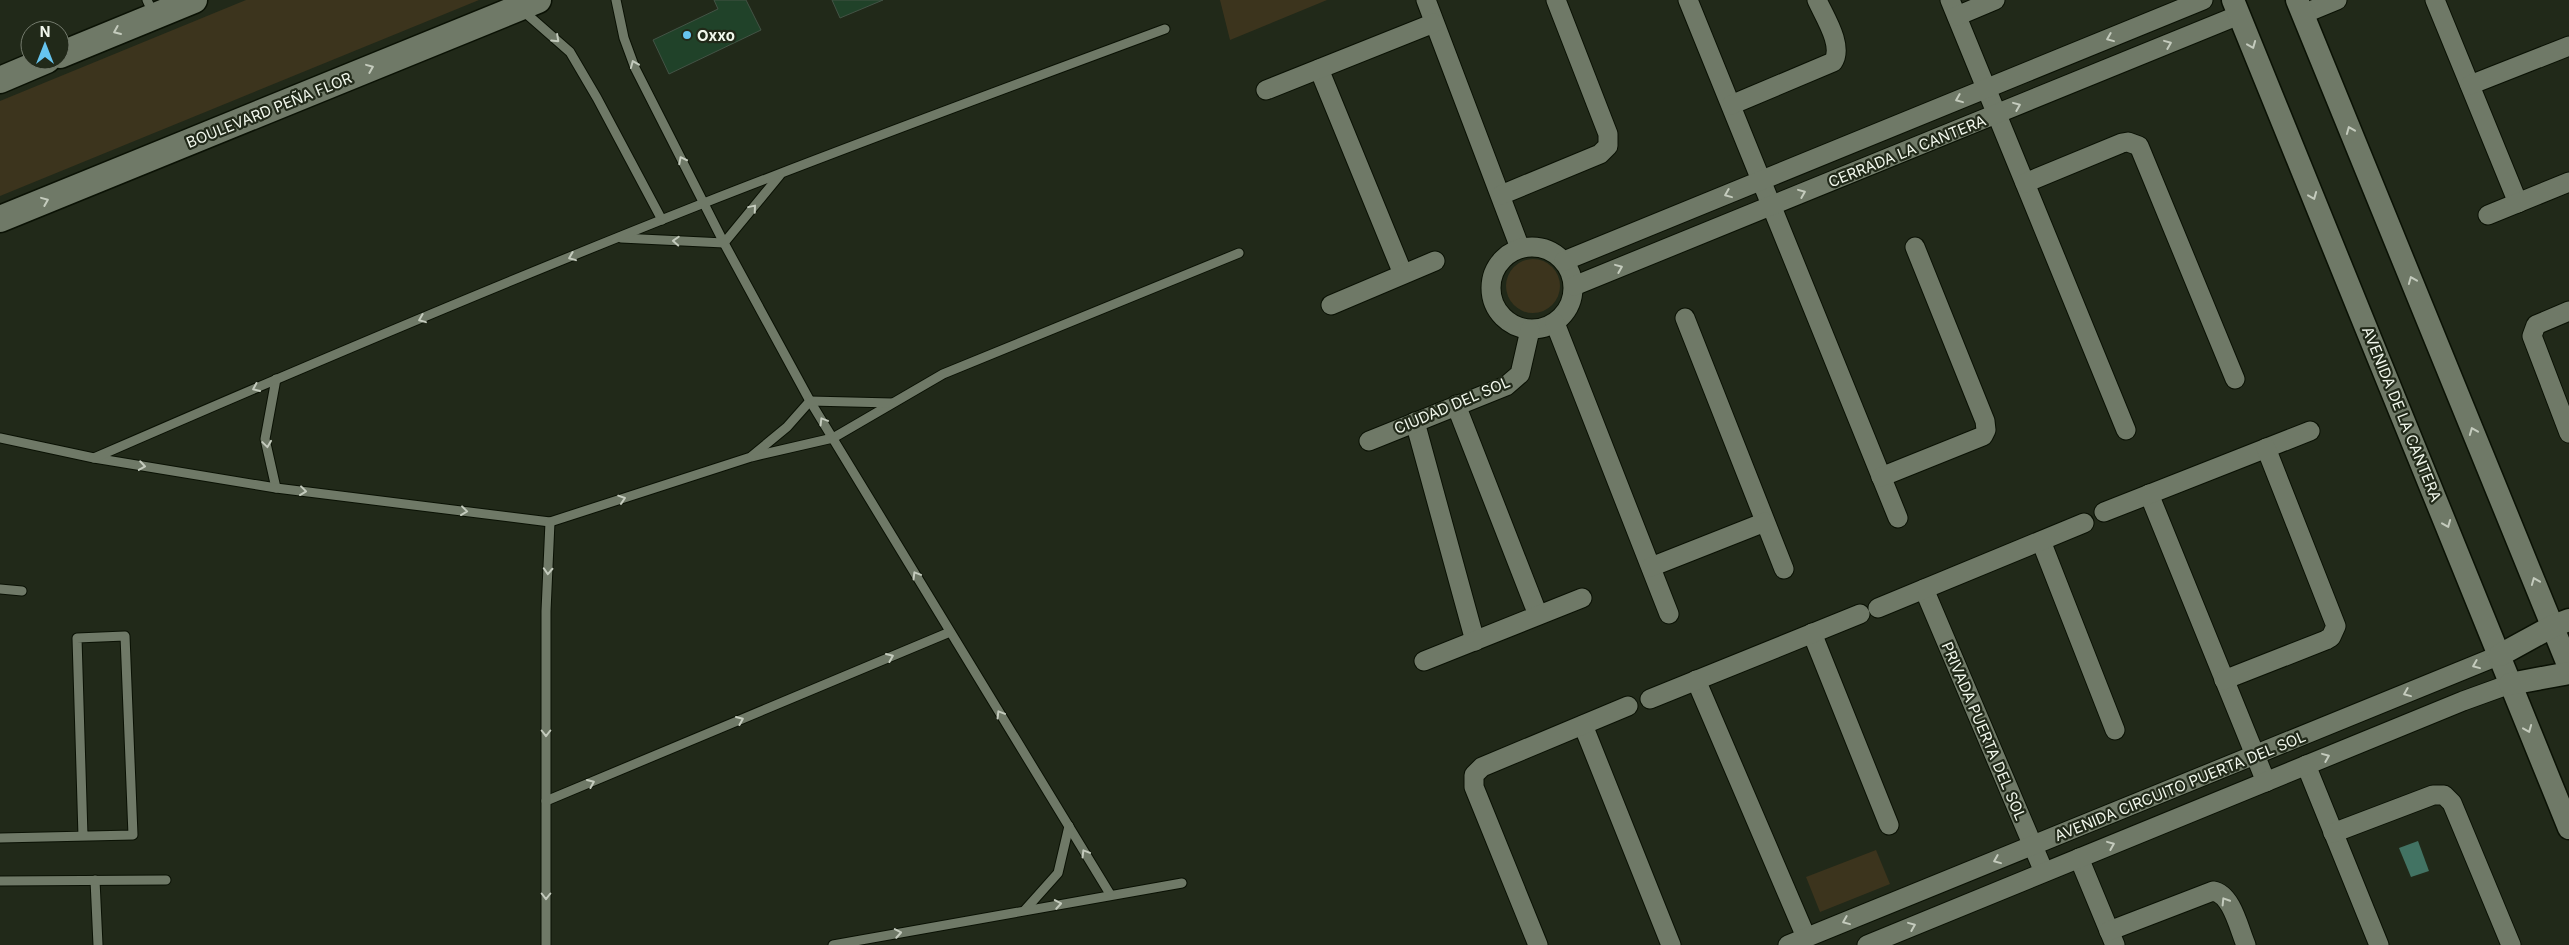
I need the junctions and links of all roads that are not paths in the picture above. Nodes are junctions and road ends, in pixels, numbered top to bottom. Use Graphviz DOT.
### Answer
graph roads {
  1 [pos="194,0"];
  2 [pos="616,0"];
  3 [pos="1426,0"];
  4 [pos="1556,0"];
  5 [pos="1688,0"];
  6 [pos="1818,0"];
  7 [pos="1996,0"];
  8 [pos="2203,0"];
  9 [pos="2337,0"];
  10 [pos="2435,0"];
  11 [pos="528,4"];
  12 [pos="2236,7"];
  13 [pos="2300,7"];
  14 [pos="150,8"];
  15 [pos="1954,8"];
  16 [pos="1434,23"];
  17 [pos="1165,29"];
  18 [pos="2569,46"];
  19 [pos="70,50"];
  20 [pos="1320,69"];
  21 [pos="24,70"];
  22 [pos="0,80"];
  23 [pos="2470,85"];
  24 [pos="1986,88"];
  25 [pos="1266,90"];
  26 [pos="1731,106"];
  27 [pos="1997,114"];
  28 [pos="782,173"];
  29 [pos="1761,180"];
  30 [pos="2569,182"];
  31 [pos="2025,183"];
  32 [pos="1501,195"];
  33 [pos="704,203"];
  34 [pos="2518,203"];
  35 [pos="1771,206"];
  36 [pos="2488,215"];
  37 [pos="0,219"];
  38 [pos="662,220"];
  39 [pos="618,238"];
  40 [pos="724,243"];
  41 [pos="1520,248"];
  42 [pos="1915,248"];
  43 [pos="1239,253"];
  44 [pos="1435,261"];
  45 [pos="1564,261"];
  46 [pos="1403,274"];
  47 [pos="1574,286"];
  48 [pos="1331,305"];
  49 [pos="2569,311"];
  50 [pos="1685,318"];
  51 [pos="1555,323"];
  52 [pos="1530,330"];
  53 [pos="276,379"];
  54 [pos="2235,379"];
  55 [pos="810,401"];
  56 [pos="892,403"];
  57 [pos="1456,405"];
  58 [pos="1415,422"];
  59 [pos="2126,430"];
  60 [pos="2310,431"];
  61 [pos="2569,433"];
  62 [pos="0,438"];
  63 [pos="833,438"];
  64 [pos="1369,440"];
  65 [pos="2266,448"];
  66 [pos="751,457"];
  67 [pos="94,458"];
  68 [pos="1881,478"];
  69 [pos="276,488"];
  70 [pos="2149,494"];
  71 [pos="2104,512"];
  72 [pos="1898,518"];
  73 [pos="550,522"];
  74 [pos="1765,522"];
  75 [pos="2084,523"];
  76 [pos="2041,541"];
  77 [pos="1651,567"];
  78 [pos="1784,569"];
  79 [pos="1924,589"];
  80 [pos="0,590"];
  81 [pos="22,592"];
  82 [pos="1582,598"];
  83 [pos="1669,614"];
  84 [pos="1538,615"];
  85 [pos="2561,623"];
  86 [pos="950,632"];
  87 [pos="1812,633"];
  88 [pos="1475,640"];
  89 [pos="2500,655"];
  90 [pos="1424,661"];
  91 [pos="2569,667"];
  92 [pos="2569,673"];
  93 [pos="1696,680"];
  94 [pos="2224,680"];
  95 [pos="2510,684"];
  96 [pos="1650,699"];
  97 [pos="1628,706"];
  98 [pos="1583,725"];
  99 [pos="2115,730"];
  100 [pos="2254,755"];
  101 [pos="2306,765"];
  102 [pos="2266,782"];
  103 [pos="546,801"];
  104 [pos="1889,825"];
  105 [pos="1069,826"];
  106 [pos="2569,828"];
  107 [pos="2333,833"];
  108 [pos="83,836"];
  109 [pos="0,838"];
  110 [pos="2032,846"];
  111 [pos="2079,858"];
  112 [pos="2044,872"];
  113 [pos="0,880"];
  114 [pos="95,880"];
  115 [pos="166,880"];
  116 [pos="1182,883"];
  117 [pos="1110,894"];
  118 [pos="1025,910"];
  119 [pos="1806,937"];
  120 [pos="2112,938"];
  121 [pos="98,945"];
  122 [pos="546,945"];
  123 [pos="833,945"];
  124 [pos="1538,945"];
  125 [pos="1671,945"];
  126 [pos="1788,945"];
  127 [pos="1867,945"];
  128 [pos="2246,945"];
  129 [pos="2379,945"];
  130 [pos="2511,945"];
  1 -- 14 [label="main road"];
  33 -- 2 [label="lane, one-way"];
  3 -- 16 [label="street"];
  4 -- 32 [label="street"];
  5 -- 26 [label="street"];
  6 -- 26 [label="street"];
  7 -- 15 [label="street"];
  8 -- 24 [label="street, CERRADA LA CANTERA, one-way"];
  9 -- 13 [label="street"];
  10 -- 23 [label="street"];
  37 -- 11 [label="main road, BOULEVARD PEÑA FLOR, one-way"];
  11 -- 38 [label="lane, one-way"];
  27 -- 12 [label="street, CERRADA LA CANTERA, one-way"];
  12 -- 89 [label="street, AVENIDA DE LA CANTERA, one-way"];
  85 -- 13 [label="street, one-way"];
  14 -- 19 [label="main road, one-way"];
  15 -- 24 [label="street"];
  16 -- 20 [label="street"];
  16 -- 32 [label="street"];
  17 -- 28 [label="lane"];
  18 -- 23 [label="street"];
  20 -- 25 [label="street"];
  20 -- 46 [label="street"];
  21 -- 22 [label="main road"];
  23 -- 34 [label="street"];
  24 -- 27 [label="street"];
  24 -- 29 [label="street, CERRADA LA CANTERA, one-way"];
  26 -- 29 [label="street"];
  27 -- 31 [label="street"];
  35 -- 27 [label="street, CERRADA LA CANTERA, one-way"];
  28 -- 33 [label="lane"];
  40 -- 28 [label="lane, one-way"];
  29 -- 35 [label="street"];
  29 -- 45 [label="street, CERRADA LA CANTERA, one-way"];
  30 -- 34 [label="street"];
  31 -- 54 [label="street"];
  31 -- 59 [label="street"];
  32 -- 41 [label="street"];
  33 -- 38 [label="lane"];
  33 -- 40 [label="lane"];
  34 -- 36 [label="street"];
  47 -- 35 [label="street, CERRADA LA CANTERA, one-way"];
  35 -- 68 [label="street"];
  38 -- 39 [label="lane"];
  40 -- 39 [label="lane, one-way"];
  39 -- 53 [label="lane, one-way"];
  40 -- 55 [label="lane"];
  41 -- 45 [label="street"];
  41 -- 52 [label="street"];
  42 -- 68 [label="street"];
  43 -- 56 [label="lane"];
  44 -- 46 [label="street"];
  45 -- 47 [label="street"];
  46 -- 48 [label="street"];
  47 -- 51 [label="street"];
  49 -- 61 [label="street"];
  50 -- 74 [label="street"];
  51 -- 52 [label="street"];
  51 -- 77 [label="street"];
  52 -- 57 [label="street, CIUDAD DEL SOL"];
  53 -- 67 [label="lane, one-way"];
  53 -- 69 [label="lane, one-way"];
  55 -- 56 [label="lane"];
  63 -- 55 [label="lane, one-way"];
  55 -- 66 [label="lane"];
  56 -- 63 [label="lane"];
  57 -- 58 [label="street, CIUDAD DEL SOL"];
  57 -- 84 [label="street"];
  58 -- 64 [label="street, CIUDAD DEL SOL"];
  58 -- 88 [label="street"];
  60 -- 65 [label="street"];
  62 -- 67 [label="lane"];
  63 -- 66 [label="lane"];
  86 -- 63 [label="lane, one-way"];
  65 -- 70 [label="street"];
  65 -- 94 [label="street"];
  73 -- 66 [label="lane, one-way"];
  67 -- 69 [label="lane, one-way"];
  68 -- 72 [label="street"];
  69 -- 73 [label="lane, one-way"];
  70 -- 71 [label="street"];
  70 -- 94 [label="street"];
  73 -- 103 [label="lane, one-way"];
  74 -- 77 [label="street"];
  74 -- 78 [label="street"];
  75 -- 76 [label="street"];
  76 -- 79 [label="street"];
  76 -- 99 [label="street"];
  77 -- 83 [label="street"];
  79 -- 87 [label="street"];
  79 -- 110 [label="street, PRIVADA PUERTA DEL SOL"];
  80 -- 81 [label="lane"];
  82 -- 84 [label="street"];
  84 -- 88 [label="street"];
  85 -- 89 [label="street, AVENIDA CIRCUITO PUERTA DEL SOL"];
  85 -- 91 [label="street"];
  103 -- 86 [label="lane, one-way"];
  105 -- 86 [label="lane, one-way"];
  87 -- 93 [label="street"];
  87 -- 104 [label="street"];
  88 -- 90 [label="street"];
  89 -- 95 [label="street, AVENIDA DE LA CANTERA"];
  89 -- 100 [label="street, AVENIDA CIRCUITO PUERTA DEL SOL, one-way"];
  92 -- 95 [label="street, AVENIDA CIRCUITO PUERTA DEL SOL"];
  93 -- 96 [label="street"];
  93 -- 119 [label="street"];
  94 -- 100 [label="street"];
  101 -- 95 [label="street, AVENIDA CIRCUITO PUERTA DEL SOL, one-way"];
  95 -- 106 [label="street, AVENIDA DE LA CANTERA, one-way"];
  97 -- 98 [label="street"];
  98 -- 124 [label="street"];
  98 -- 125 [label="street"];
  100 -- 102 [label="street"];
  100 -- 110 [label="street, AVENIDA CIRCUITO PUERTA DEL SOL"];
  101 -- 102 [label="street, AVENIDA CIRCUITO PUERTA DEL SOL"];
  101 -- 107 [label="street"];
  111 -- 102 [label="street, AVENIDA CIRCUITO PUERTA DEL SOL, one-way"];
  103 -- 122 [label="lane, one-way"];
  117 -- 105 [label="lane, one-way"];
  105 -- 118 [label="lane"];
  107 -- 129 [label="street"];
  107 -- 130 [label="street"];
  108 -- 108 [label="lane"];
  108 -- 109 [label="lane"];
  110 -- 112 [label="street, PRIVADA PUERTA DEL SOL"];
  110 -- 119 [label="street, AVENIDA CIRCUITO PUERTA DEL SOL, one-way"];
  111 -- 112 [label="street, AVENIDA CIRCUITO PUERTA DEL SOL"];
  111 -- 120 [label="street"];
  127 -- 112 [label="street, AVENIDA CIRCUITO PUERTA DEL SOL, one-way"];
  113 -- 114 [label="lane"];
  114 -- 115 [label="lane"];
  114 -- 121 [label="lane"];
  116 -- 117 [label="lane"];
  118 -- 117 [label="lane, one-way"];
  123 -- 118 [label="lane, one-way"];
  119 -- 126 [label="street, AVENIDA CIRCUITO PUERTA DEL SOL"];
  128 -- 120 [label="street, one-way"];
}
